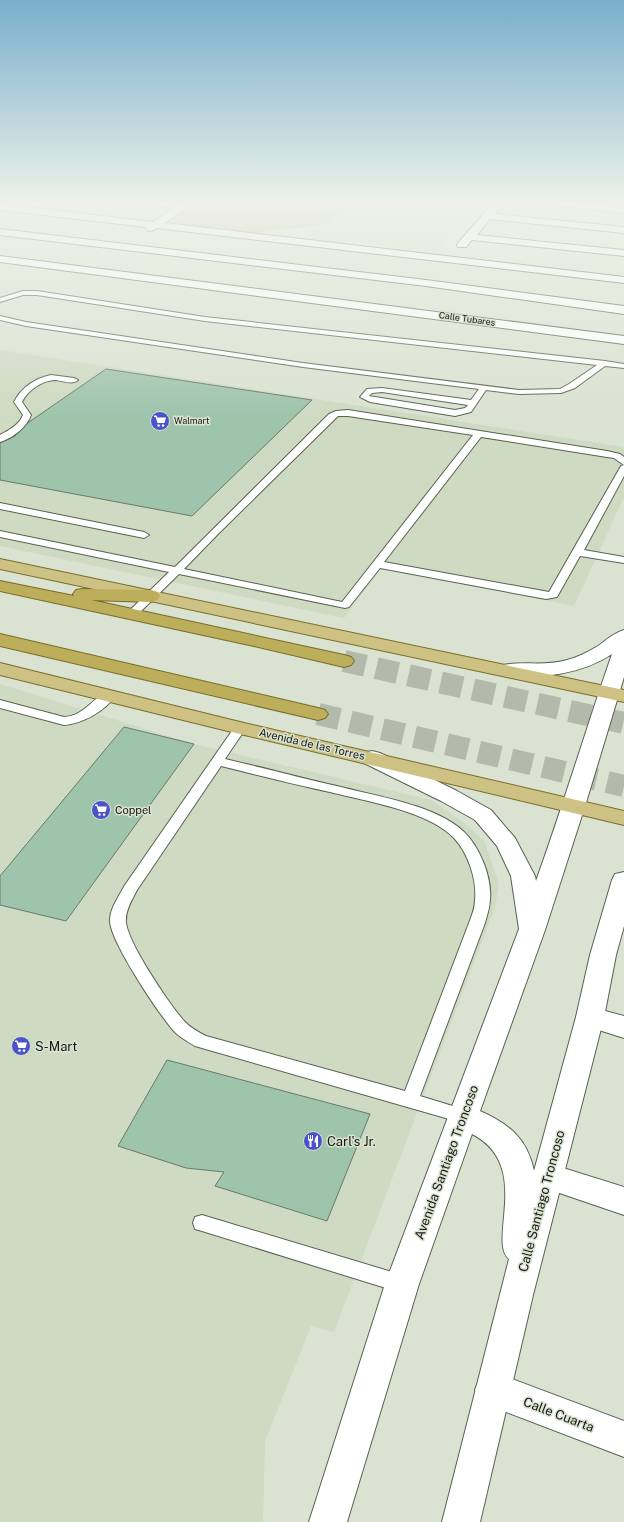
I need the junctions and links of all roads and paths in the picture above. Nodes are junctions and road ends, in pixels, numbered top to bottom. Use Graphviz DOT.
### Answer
graph roads {
  1 [pos="115,273"];
  2 [pos="344,273"];
  3 [pos="435,273"];
  4 [pos="566,273"];
  5 [pos="624,280"];
  6 [pos="426,283"];
  7 [pos="0,300"];
  8 [pos="401,310"];
  9 [pos="624,310"];
  10 [pos="0,318"];
  11 [pos="624,340"];
  12 [pos="605,363"];
  13 [pos="624,366"];
  14 [pos="74,380"];
  15 [pos="484,388"];
  16 [pos="473,403"];
  17 [pos="479,433"];
  18 [pos="0,439"];
  19 [pos="624,462"];
  20 [pos="624,468"];
  21 [pos="0,506"];
  22 [pos="0,534"];
  23 [pos="144,535"];
  24 [pos="578,552"];
  25 [pos="624,560"];
  26 [pos="0,564"];
  27 [pos="378,564"];
  28 [pos="177,571"];
  29 [pos="0,586"];
  30 [pos="32,593"];
  31 [pos="150,596"];
  32 [pos="131,615"];
  33 [pos="624,636"];
  34 [pos="0,640"];
  35 [pos="624,647"];
  36 [pos="344,661"];
  37 [pos="0,669"];
  38 [pos="494,670"];
  39 [pos="616,694"];
  40 [pos="109,696"];
  41 [pos="0,704"];
  42 [pos="318,714"];
  43 [pos="240,728"];
  44 [pos="371,758"];
  45 [pos="218,761"];
  46 [pos="574,806"];
  47 [pos="624,818"];
  48 [pos="624,885"];
  49 [pos="532,930"];
  50 [pos="590,1017"];
  51 [pos="624,1026"];
  52 [pos="410,1100"];
  53 [pos="463,1116"];
  54 [pos="547,1176"];
  55 [pos="624,1202"];
  56 [pos="202,1223"];
  57 [pos="402,1284"];
  58 [pos="516,1295"];
  59 [pos="493,1390"];
  60 [pos="624,1439"];
  61 [pos="328,1522"];
  62 [pos="461,1522"];
  1 -- 8 [label="street, Calle Tubares"];
  2 -- 6 [label="street"];
  3 -- 6 [label="street"];
  4 -- 5 [label="street"];
  6 -- 8 [label="street"];
  6 -- 9 [label="street"];
  7 -- 12 [label="lane"];
  8 -- 11 [label="street, Calle Tubares"];
  10 -- 15 [label="lane"];
  12 -- 13 [label="lane"];
  12 -- 15 [label="lane"];
  14 -- 18 [label="lane"];
  15 -- 16 [label="lane"];
  16 -- 16 [label="lane"];
  17 -- 19 [label="lane"];
  17 -- 27 [label="lane"];
  17 -- 28 [label="lane"];
  20 -- 24 [label="lane"];
  21 -- 23 [label="lane"];
  22 -- 28 [label="lane"];
  24 -- 25 [label="lane"];
  24 -- 27 [label="lane"];
  26 -- 31 [label="main road"];
  27 -- 28 [label="lane"];
  28 -- 31 [label="lane"];
  29 -- 30 [label="highway"];
  30 -- 31 [label="highway"];
  30 -- 32 [label="highway"];
  31 -- 32 [label="lane"];
  31 -- 38 [label="main road"];
  32 -- 36 [label="highway"];
  33 -- 38 [label="street"];
  34 -- 42 [label="highway"];
  35 -- 39 [label="street"];
  37 -- 40 [label="main road, Avenida de las Torres"];
  38 -- 39 [label="main road"];
  39 -- 46 [label="street"];
  40 -- 41 [label="lane"];
  40 -- 43 [label="main road, Avenida de las Torres"];
  43 -- 44 [label="main road, Avenida de las Torres"];
  43 -- 45 [label="lane"];
  44 -- 46 [label="main road, Avenida de las Torres"];
  44 -- 49 [label="street"];
  45 -- 52 [label="lane"];
  45 -- 52 [label="lane"];
  46 -- 47 [label="main road, Avenida de las Torres"];
  46 -- 49 [label="street, Avenida Santiago Troncoso"];
  48 -- 50 [label="street, Calle Santiago Troncoso"];
  49 -- 53 [label="street, Avenida Santiago Troncoso"];
  50 -- 51 [label="street"];
  50 -- 54 [label="street, Calle Santiago Troncoso"];
  52 -- 53 [label="lane"];
  53 -- 57 [label="street, Avenida Santiago Troncoso"];
  53 -- 58 [label="street"];
  54 -- 55 [label="street"];
  54 -- 58 [label="street, Calle Santiago Troncoso"];
  56 -- 57 [label="lane"];
  57 -- 61 [label="street, Avenida Santiago Troncoso"];
  58 -- 59 [label="street, Calle Santiago Troncoso"];
  59 -- 60 [label="street, Calle Cuarta"];
  59 -- 62 [label="street, Calle Santiago Troncoso"];
}
